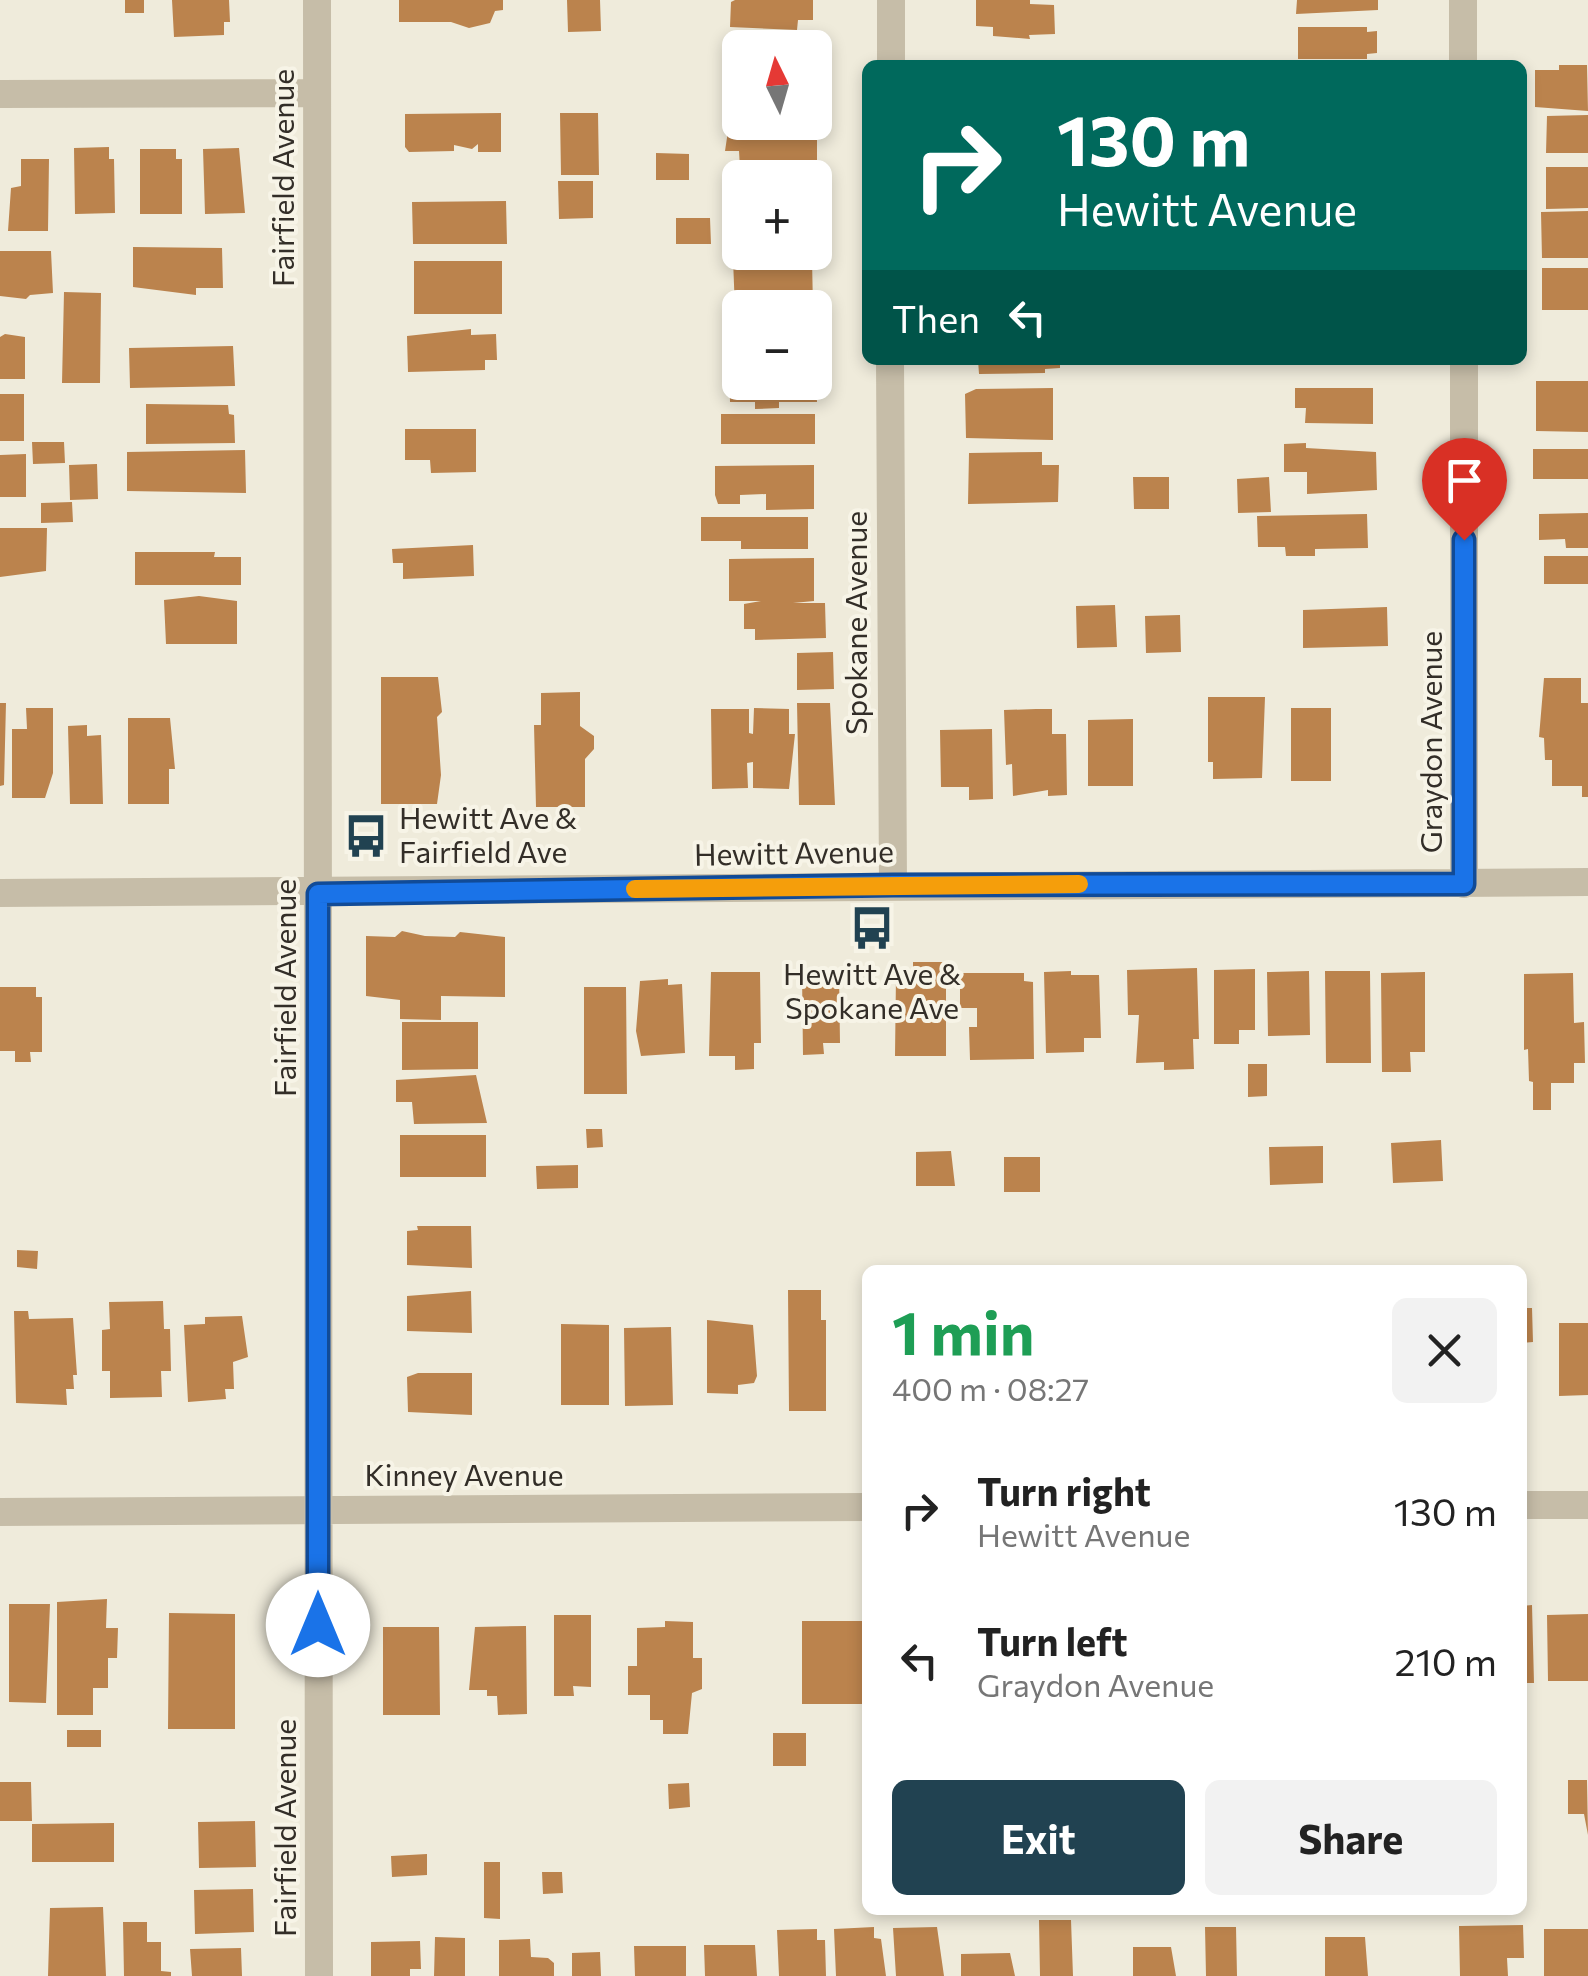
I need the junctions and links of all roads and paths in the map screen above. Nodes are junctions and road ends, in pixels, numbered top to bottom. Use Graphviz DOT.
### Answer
graph roads {
  1 [pos="317,0"];
  2 [pos="891,0"];
  3 [pos="1463,0"];
  4 [pos="891,60"];
  5 [pos="1463,60"];
  6 [pos="316,93"];
  7 [pos="0,94"];
  8 [pos="890,365"];
  9 [pos="1464,365"];
  10 [pos="1588,882"];
  11 [pos="1464,884"];
  12 [pos="893,885"];
  13 [pos="0,894"];
  14 [pos="318,894"];
  15 [pos="1527,1505"];
  16 [pos="1588,1505"];
  17 [pos="862,1507"];
  18 [pos="318,1508"];
  19 [pos="0,1512"];
  20 [pos="319,1976"];
  1 -- 6 [label="street, Fairfield Avenue"];
  2 -- 4 [label="street"];
  3 -- 5 [label="street"];
  6 -- 7 [label="street"];
  6 -- 14 [label="street, Fairfield Avenue"];
  8 -- 12 [label="street, Spokane Avenue"];
  9 -- 11 [label="street, Graydon Avenue"];
  10 -- 11 [label="street, Hewitt Avenue"];
  11 -- 12 [label="street, Hewitt Avenue"];
  12 -- 14 [label="street, Hewitt Avenue"];
  13 -- 14 [label="street, Hewitt Avenue"];
  14 -- 18 [label="street, Fairfield Avenue"];
  15 -- 16 [label="street"];
  17 -- 18 [label="street, Kinney Avenue"];
  18 -- 19 [label="street, Kinney Avenue"];
  18 -- 20 [label="street, Fairfield Avenue"];
}
